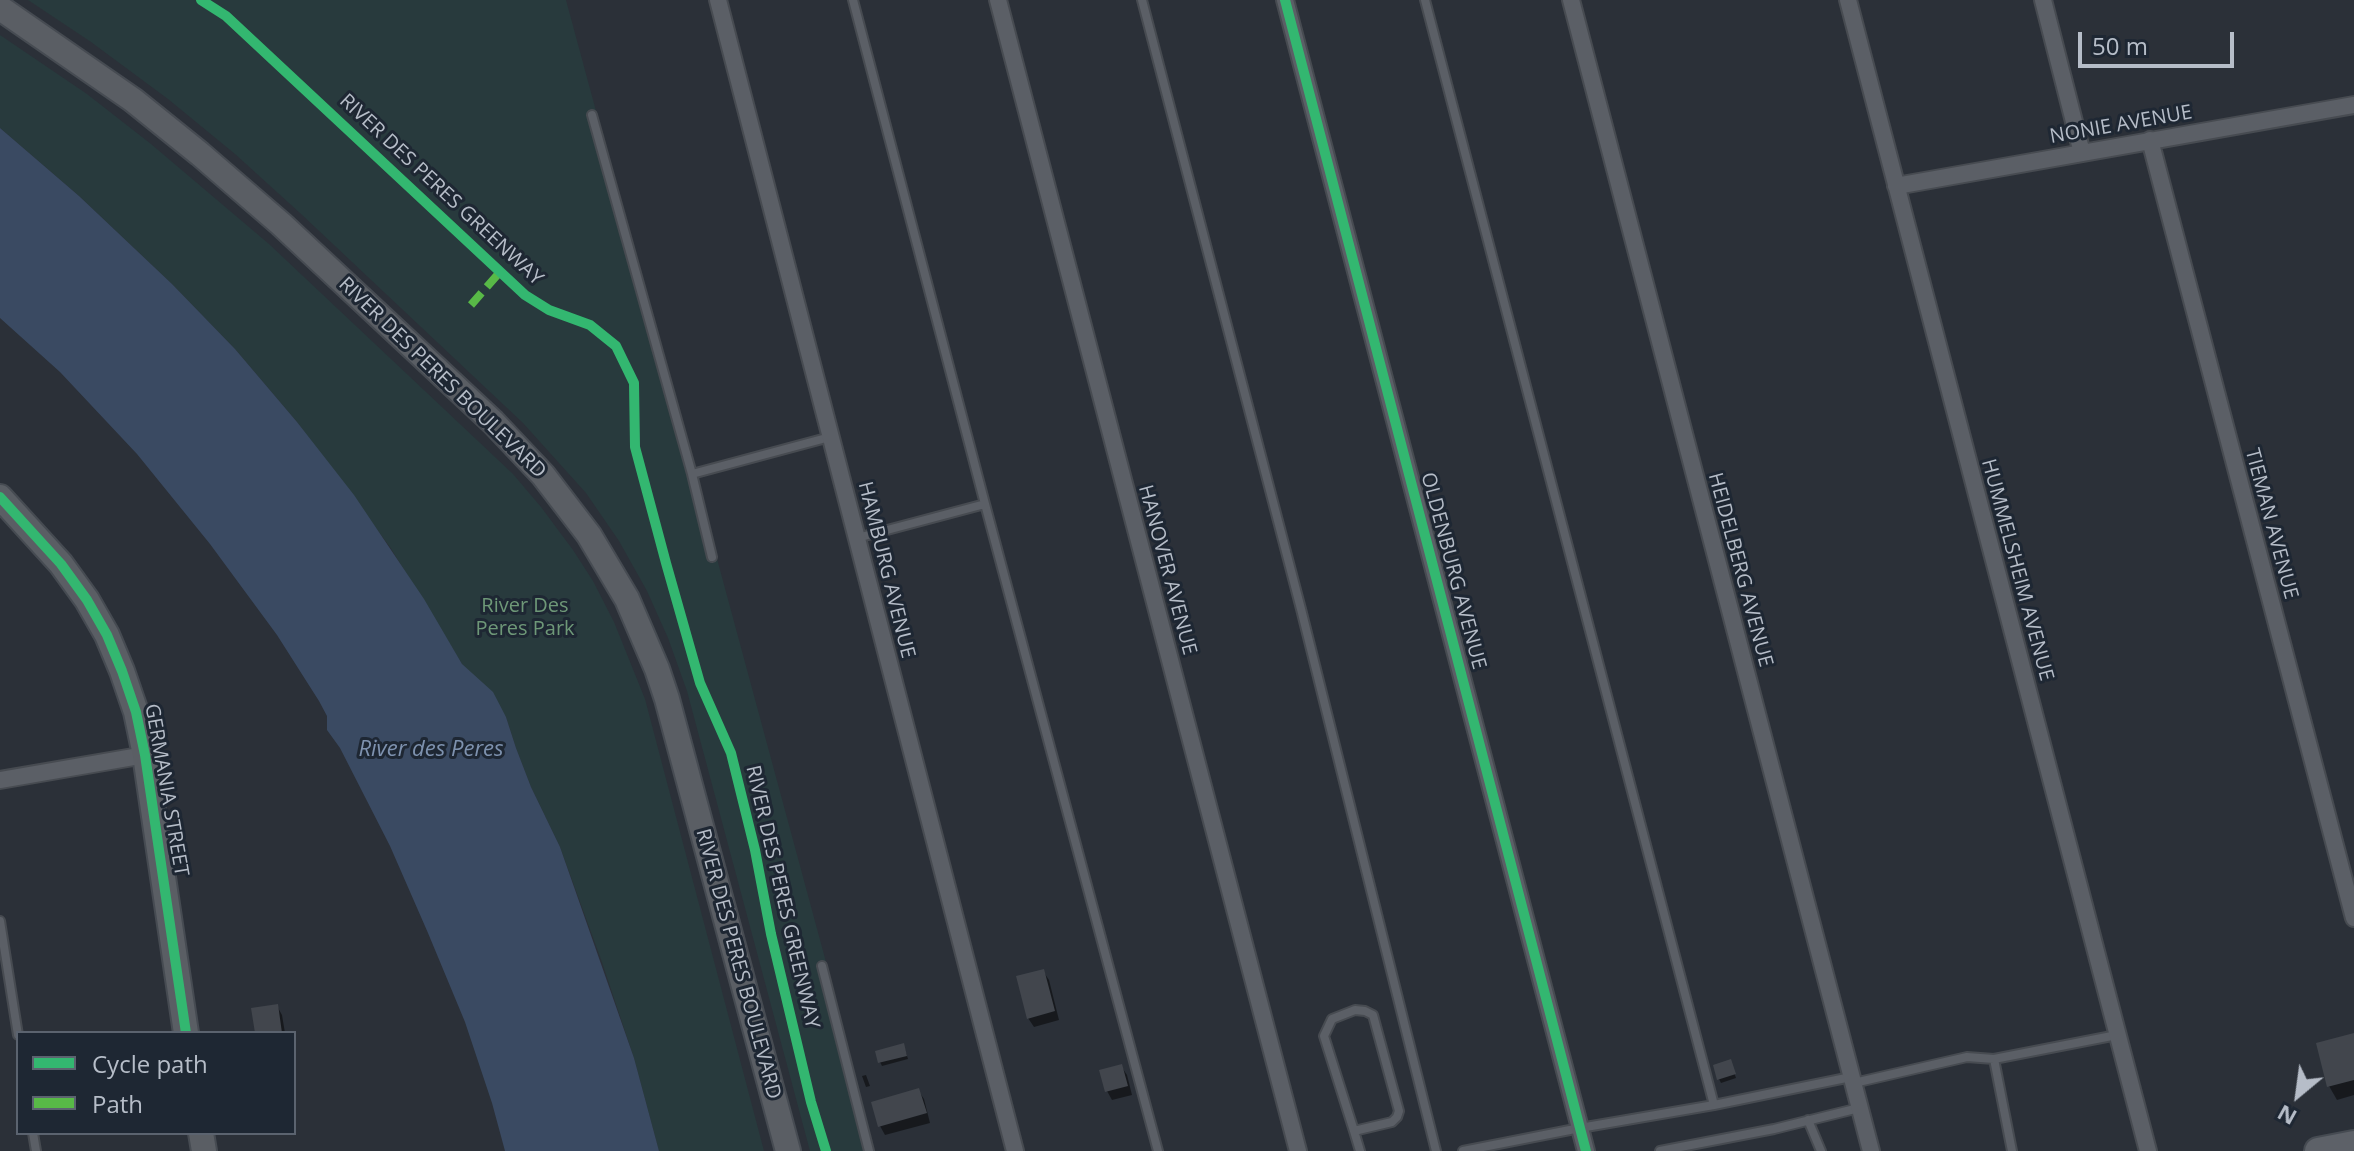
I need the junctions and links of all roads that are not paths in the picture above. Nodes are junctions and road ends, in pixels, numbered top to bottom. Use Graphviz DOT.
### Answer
graph roads {
  1 [pos="718,0"];
  2 [pos="853,0"];
  3 [pos="998,0"];
  4 [pos="1142,0"];
  5 [pos="1285,0"];
  6 [pos="1425,0"];
  7 [pos="1571,0"];
  8 [pos="1848,0"];
  9 [pos="2043,0"];
  10 [pos="0,8"];
  11 [pos="2354,105"];
  12 [pos="592,115"];
  13 [pos="2150,140"];
  14 [pos="2082,153"];
  15 [pos="1896,186"];
  16 [pos="831,437"];
  17 [pos="692,474"];
  18 [pos="0,497"];
  19 [pos="985,504"];
  20 [pos="857,538"];
  21 [pos="712,557"];
  22 [pos="145,755"];
  23 [pos="0,780"];
  24 [pos="2354,918"];
  25 [pos="0,921"];
  26 [pos="822,966"];
  27 [pos="17,1031"];
  28 [pos="186,1031"];
  29 [pos="2118,1034"];
  30 [pos="1994,1059"];
  31 [pos="1853,1080"];
  32 [pos="1714,1105"];
  33 [pos="1860,1108"];
  34 [pos="1808,1120"];
  35 [pos="1580,1128"];
  36 [pos="1354,1131"];
  37 [pos="2354,1144"];
  38 [pos="788,1151"];
  39 [pos="869,1151"];
  40 [pos="1015,1151"];
  41 [pos="1158,1151"];
  42 [pos="1298,1151"];
  43 [pos="1360,1151"];
  44 [pos="1436,1151"];
  45 [pos="1463,1151"];
  46 [pos="1586,1151"];
  47 [pos="1660,1151"];
  48 [pos="1821,1151"];
  49 [pos="1871,1151"];
  50 [pos="2012,1151"];
  51 [pos="2148,1151"];
  52 [pos="2318,1151"];
  1 -- 16 [label="street, HAMBURG AVENUE"];
  2 -- 19 [label="lane"];
  3 -- 42 [label="street, HANOVER AVENUE"];
  4 -- 44 [label="lane"];
  5 -- 35 [label="street, OLDENBURG AVENUE"];
  6 -- 32 [label="lane"];
  7 -- 31 [label="street, HEIDELBERG AVENUE"];
  8 -- 15 [label="street, HUMMELSHEIM AVENUE"];
  9 -- 14 [label="street"];
  10 -- 38 [label="main road, RIVER DES PERES BOULEVARD"];
  11 -- 13 [label="street, NONIE AVENUE"];
  12 -- 17 [label="lane"];
  13 -- 14 [label="street, NONIE AVENUE"];
  13 -- 24 [label="street, TIEMAN AVENUE"];
  14 -- 15 [label="street, NONIE AVENUE"];
  15 -- 29 [label="street, HUMMELSHEIM AVENUE"];
  16 -- 17 [label="lane"];
  16 -- 20 [label="street, HAMBURG AVENUE"];
  17 -- 21 [label="lane"];
  18 -- 22 [label="main road, GERMANIA STREET"];
  19 -- 20 [label="lane"];
  19 -- 41 [label="lane"];
  20 -- 40 [label="street, HAMBURG AVENUE"];
  22 -- 23 [label="street"];
  22 -- 28 [label="main road, GERMANIA STREET"];
  25 -- 27 [label="lane"];
  26 -- 39 [label="lane"];
  29 -- 30 [label="lane"];
  29 -- 51 [label="street, HUMMELSHEIM AVENUE"];
  30 -- 31 [label="lane"];
  30 -- 50 [label="lane"];
  31 -- 32 [label="lane"];
  31 -- 33 [label="street, HEIDELBERG AVENUE"];
  32 -- 35 [label="lane"];
  33 -- 34 [label="lane"];
  33 -- 49 [label="street, HEIDELBERG AVENUE"];
  34 -- 47 [label="lane"];
  34 -- 48 [label="lane"];
  35 -- 45 [label="lane"];
  35 -- 46 [label="street, OLDENBURG AVENUE"];
  36 -- 36 [label="lane"];
  36 -- 43 [label="lane"];
  37 -- 52 [label="main road"];
}
